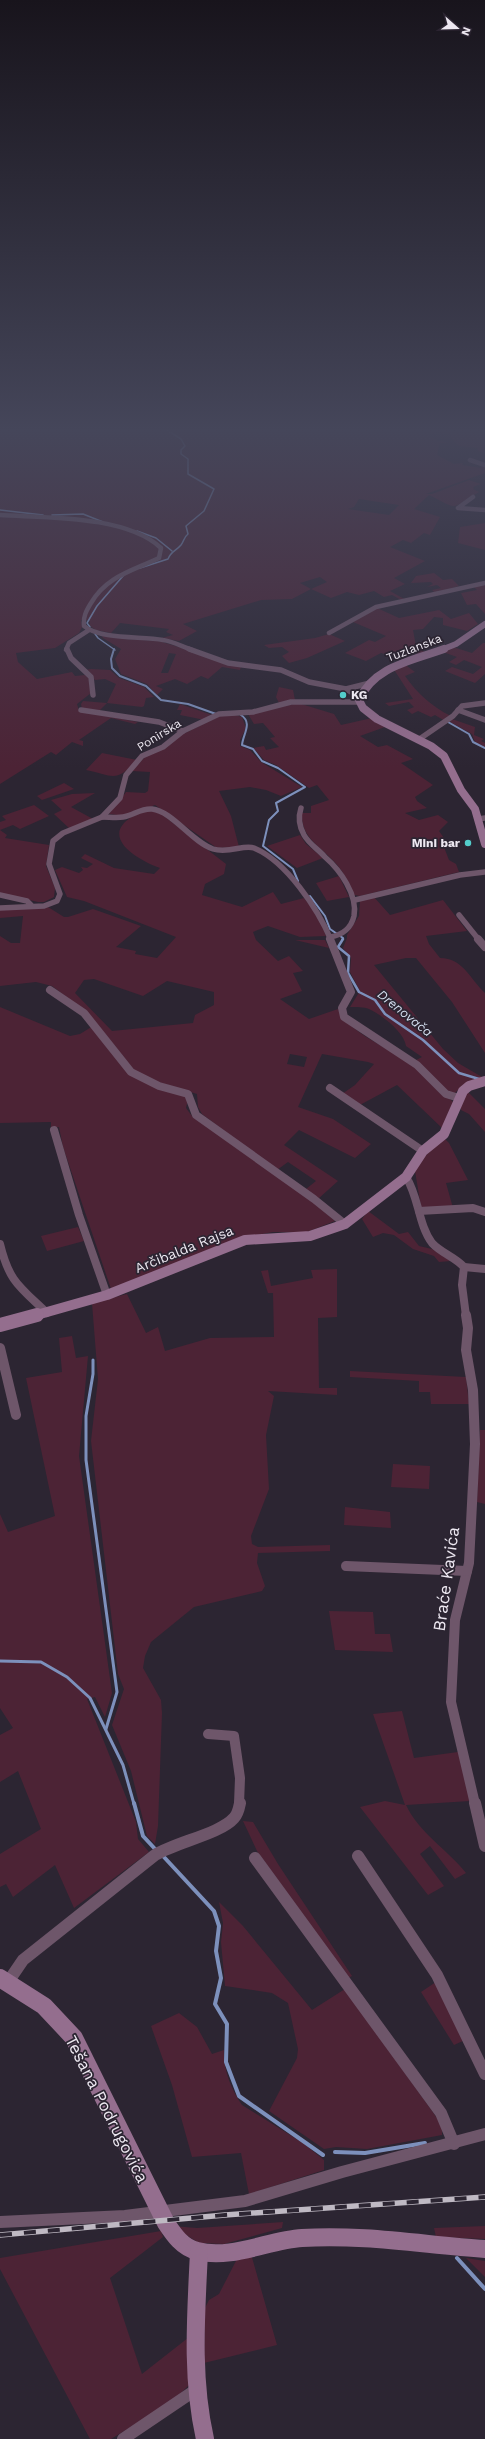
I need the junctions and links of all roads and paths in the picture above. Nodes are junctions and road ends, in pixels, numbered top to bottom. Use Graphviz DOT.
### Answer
graph roads {
  1 [pos="154,541"];
  2 [pos="485,583"];
  3 [pos="485,624"];
  4 [pos="93,631"];
  5 [pos="329,634"];
  6 [pos="370,683"];
  7 [pos="346,688"];
  8 [pos="93,695"];
  9 [pos="360,699"];
  10 [pos="485,703"];
  11 [pos="81,710"];
  12 [pos="458,710"];
  13 [pos="485,720"];
  14 [pos="183,731"];
  15 [pos="418,740"];
  16 [pos="301,808"];
  17 [pos="102,817"];
  18 [pos="482,819"];
  19 [pos="485,844"];
  20 [pos="485,872"];
  21 [pos="0,895"];
  22 [pos="355,900"];
  23 [pos="31,905"];
  24 [pos="0,908"];
  25 [pos="459,915"];
  26 [pos="336,936"];
  27 [pos="485,947"];
  28 [pos="50,990"];
  29 [pos="482,1082"];
  30 [pos="330,1088"];
  31 [pos="459,1098"];
  32 [pos="54,1130"];
  33 [pos="423,1152"];
  34 [pos="406,1177"];
  35 [pos="419,1211"];
  36 [pos="485,1212"];
  37 [pos="345,1224"];
  38 [pos="0,1244"];
  39 [pos="2,1258"];
  40 [pos="464,1267"];
  41 [pos="485,1269"];
  42 [pos="107,1295"];
  43 [pos="47,1313"];
  44 [pos="0,1326"];
  45 [pos="0,1348"];
  46 [pos="16,1415"];
  47 [pos="346,1566"];
  48 [pos="467,1571"];
  49 [pos="208,1734"];
  50 [pos="485,1846"];
  51 [pos="358,1856"];
  52 [pos="255,1858"];
  53 [pos="4,1980"];
  54 [pos="485,2074"];
  55 [pos="485,2134"];
  56 [pos="454,2144"];
  57 [pos="159,2210"];
  58 [pos="0,2222"];
  59 [pos="485,2249"];
  60 [pos="199,2252"];
  61 [pos="197,2389"];
  62 [pos="122,2439"];
  63 [pos="205,2439"];
  1 -- 4 [label="street"];
  2 -- 5 [label="street"];
  3 -- 6 [label="street, Tuzlanska"];
  4 -- 7 [label="street"];
  4 -- 8 [label="street"];
  6 -- 7 [label="street"];
  6 -- 9 [label="street, Tuzlanska"];
  7 -- 9 [label="street"];
  9 -- 14 [label="street, Ponirska"];
  9 -- 15 [label="street"];
  10 -- 12 [label="street"];
  11 -- 14 [label="street"];
  12 -- 13 [label="street"];
  12 -- 15 [label="street"];
  14 -- 17 [label="street, Ponirska"];
  15 -- 18 [label="street"];
  16 -- 22 [label="street"];
  17 -- 23 [label="street, Ponirska"];
  17 -- 26 [label="street"];
  18 -- 19 [label="street"];
  20 -- 22 [label="street"];
  21 -- 23 [label="street"];
  22 -- 26 [label="street"];
  23 -- 24 [label="street, Ponirska"];
  25 -- 27 [label="street"];
  26 -- 31 [label="street"];
  28 -- 37 [label="street"];
  29 -- 31 [label="street, Arčibalda Rajsa"];
  30 -- 33 [label="street"];
  31 -- 33 [label="street, Arčibalda Rajsa"];
  32 -- 42 [label="street"];
  33 -- 34 [label="street, Arčibalda Rajsa"];
  34 -- 35 [label="street"];
  34 -- 37 [label="street, Arčibalda Rajsa"];
  35 -- 36 [label="street"];
  35 -- 40 [label="street"];
  37 -- 42 [label="street, Arčibalda Rajsa"];
  38 -- 39 [label="street"];
  39 -- 43 [label="street"];
  40 -- 41 [label="street"];
  40 -- 48 [label="street, Braće Kavića"];
  42 -- 43 [label="street, Arčibalda Rajsa"];
  43 -- 44 [label="street, Arčibalda Rajsa"];
  45 -- 46 [label="street"];
  47 -- 48 [label="street"];
  48 -- 50 [label="street, Braće Kavića"];
  49 -- 53 [label="street"];
  51 -- 54 [label="street"];
  52 -- 56 [label="street"];
  53 -- 57 [label="street, Tešana Podrugovića"];
  55 -- 56 [label="street"];
  56 -- 57 [label="street"];
  57 -- 58 [label="street"];
  57 -- 60 [label="street, Tešana Podrugovića"];
  59 -- 60 [label="street"];
  60 -- 61 [label="street"];
  61 -- 62 [label="street"];
  61 -- 63 [label="street"];
}
